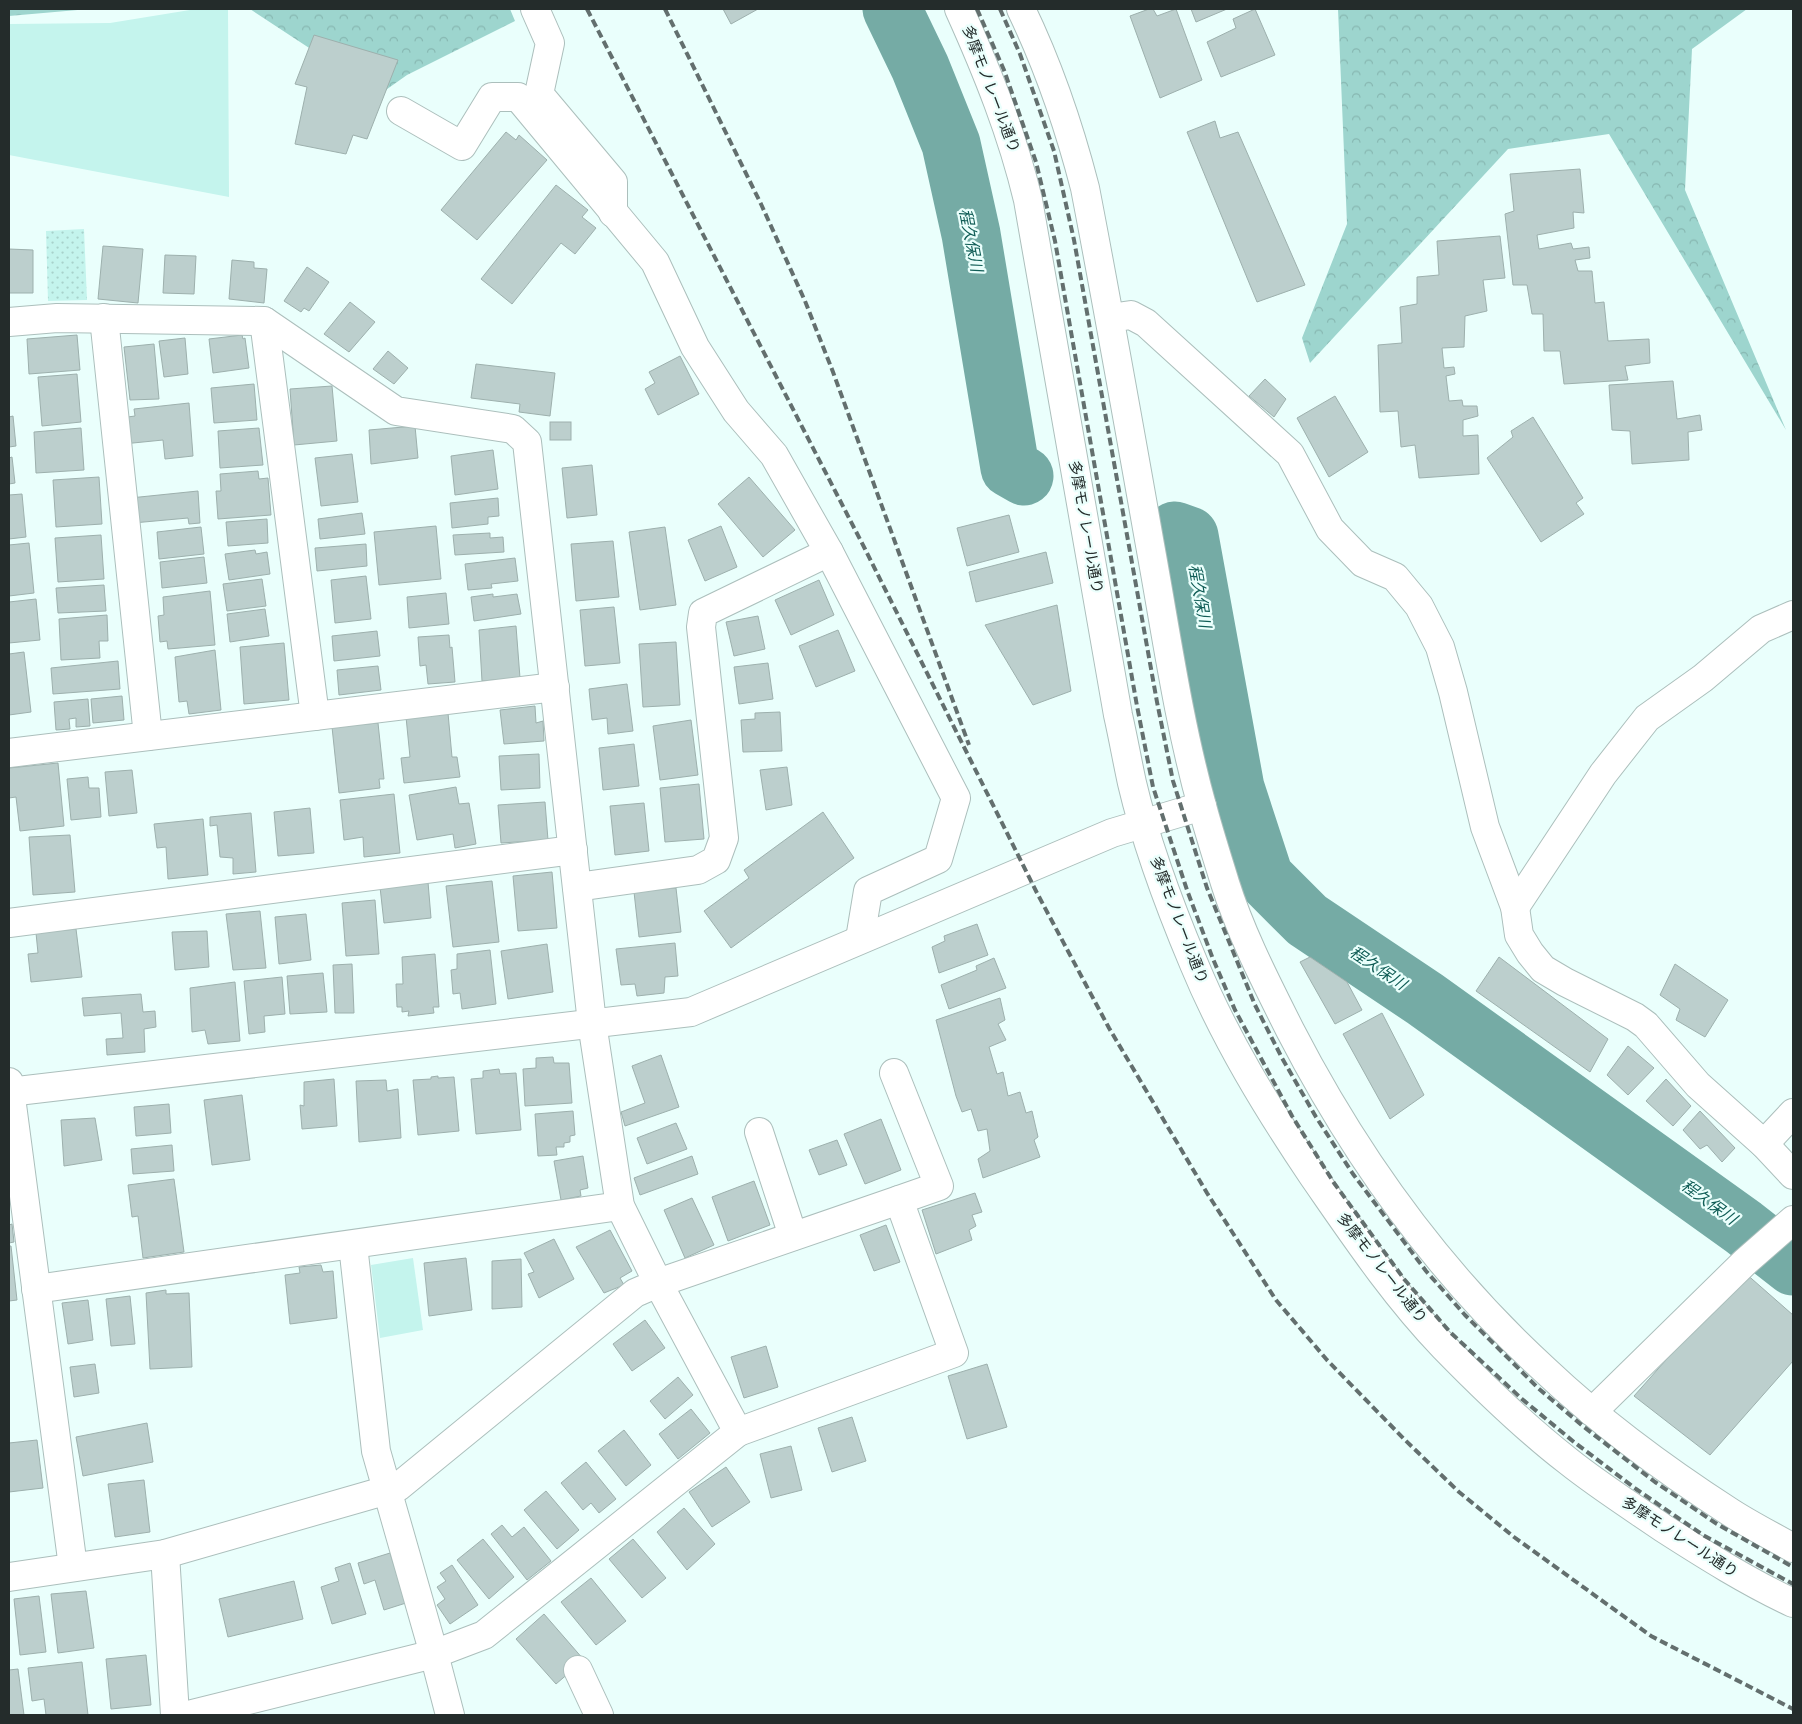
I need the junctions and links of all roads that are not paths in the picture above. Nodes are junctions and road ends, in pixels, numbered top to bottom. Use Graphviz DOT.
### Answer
graph roads {
  1 [pos="535,9"];
  2 [pos="959,9"];
  3 [pos="1021,9"];
  4 [pos="401,110"];
  5 [pos="613,213"];
  6 [pos="104,318"];
  7 [pos="1110,318"];
  8 [pos="264,321"];
  9 [pos="9,322"];
  10 [pos="829,552"];
  11 [pos="1793,616"];
  12 [pos="555,687"];
  13 [pos="315,716"];
  14 [pos="148,736"];
  15 [pos="9,753"];
  16 [pos="1202,806"];
  17 [pos="1143,824"];
  18 [pos="573,850"];
  19 [pos="577,887"];
  20 [pos="1514,907"];
  21 [pos="9,923"];
  22 [pos="860,939"];
  23 [pos="592,1024"];
  24 [pos="894,1073"];
  25 [pos="9,1089"];
  26 [pos="1793,1113"];
  27 [pos="758,1132"];
  28 [pos="1764,1144"];
  29 [pos="1793,1175"];
  30 [pos="899,1200"];
  31 [pos="620,1206"];
  32 [pos="1787,1227"];
  33 [pos="793,1236"];
  34 [pos="352,1245"];
  35 [pos="658,1284"];
  36 [pos="36,1289"];
  37 [pos="1592,1412"];
  38 [pos="738,1432"];
  39 [pos="388,1490"];
  40 [pos="1793,1548"];
  41 [pos="165,1554"];
  42 [pos="73,1567"];
  43 [pos="9,1576"];
  44 [pos="1793,1603"];
  45 [pos="434,1654"];
  46 [pos="578,1670"];
  47 [pos="175,1715"];
  48 [pos="188,1715"];
  49 [pos="450,1715"];
  50 [pos="599,1715"];
  1 -- 5 [label="street"];
  2 -- 17 [label="street, 多摩モノレール通り"];
  3 -- 7 [label="street"];
  4 -- 5 [label="street"];
  5 -- 10 [label="street"];
  6 -- 8 [label="street"];
  6 -- 9 [label="street"];
  6 -- 14 [label="street"];
  7 -- 16 [label="street"];
  7 -- 20 [label="street"];
  8 -- 12 [label="street"];
  8 -- 13 [label="street"];
  10 -- 19 [label="street"];
  10 -- 22 [label="street"];
  11 -- 20 [label="street"];
  12 -- 13 [label="street"];
  12 -- 18 [label="street"];
  13 -- 14 [label="street"];
  14 -- 15 [label="street"];
  16 -- 17 [label="street"];
  16 -- 37 [label="street"];
  17 -- 22 [label="street"];
  17 -- 44 [label="street, 多摩モノレール通り"];
  18 -- 19 [label="street"];
  18 -- 21 [label="street"];
  19 -- 23 [label="street"];
  20 -- 28 [label="street"];
  22 -- 23 [label="street"];
  23 -- 25 [label="street"];
  23 -- 31 [label="street"];
  24 -- 30 [label="street"];
  25 -- 36 [label="street"];
  26 -- 28 [label="street"];
  27 -- 33 [label="street"];
  28 -- 29 [label="street"];
  30 -- 33 [label="street"];
  30 -- 38 [label="street"];
  31 -- 34 [label="street"];
  31 -- 35 [label="street"];
  32 -- 37 [label="street"];
  33 -- 35 [label="street"];
  34 -- 36 [label="street"];
  34 -- 39 [label="street"];
  35 -- 38 [label="street"];
  35 -- 39 [label="street"];
  36 -- 42 [label="street"];
  37 -- 40 [label="street"];
  38 -- 45 [label="street"];
  39 -- 41 [label="street"];
  39 -- 45 [label="street"];
  41 -- 42 [label="street"];
  41 -- 47 [label="street"];
  42 -- 43 [label="street"];
  45 -- 48 [label="street"];
  45 -- 49 [label="street"];
  46 -- 50 [label="street"];
}
